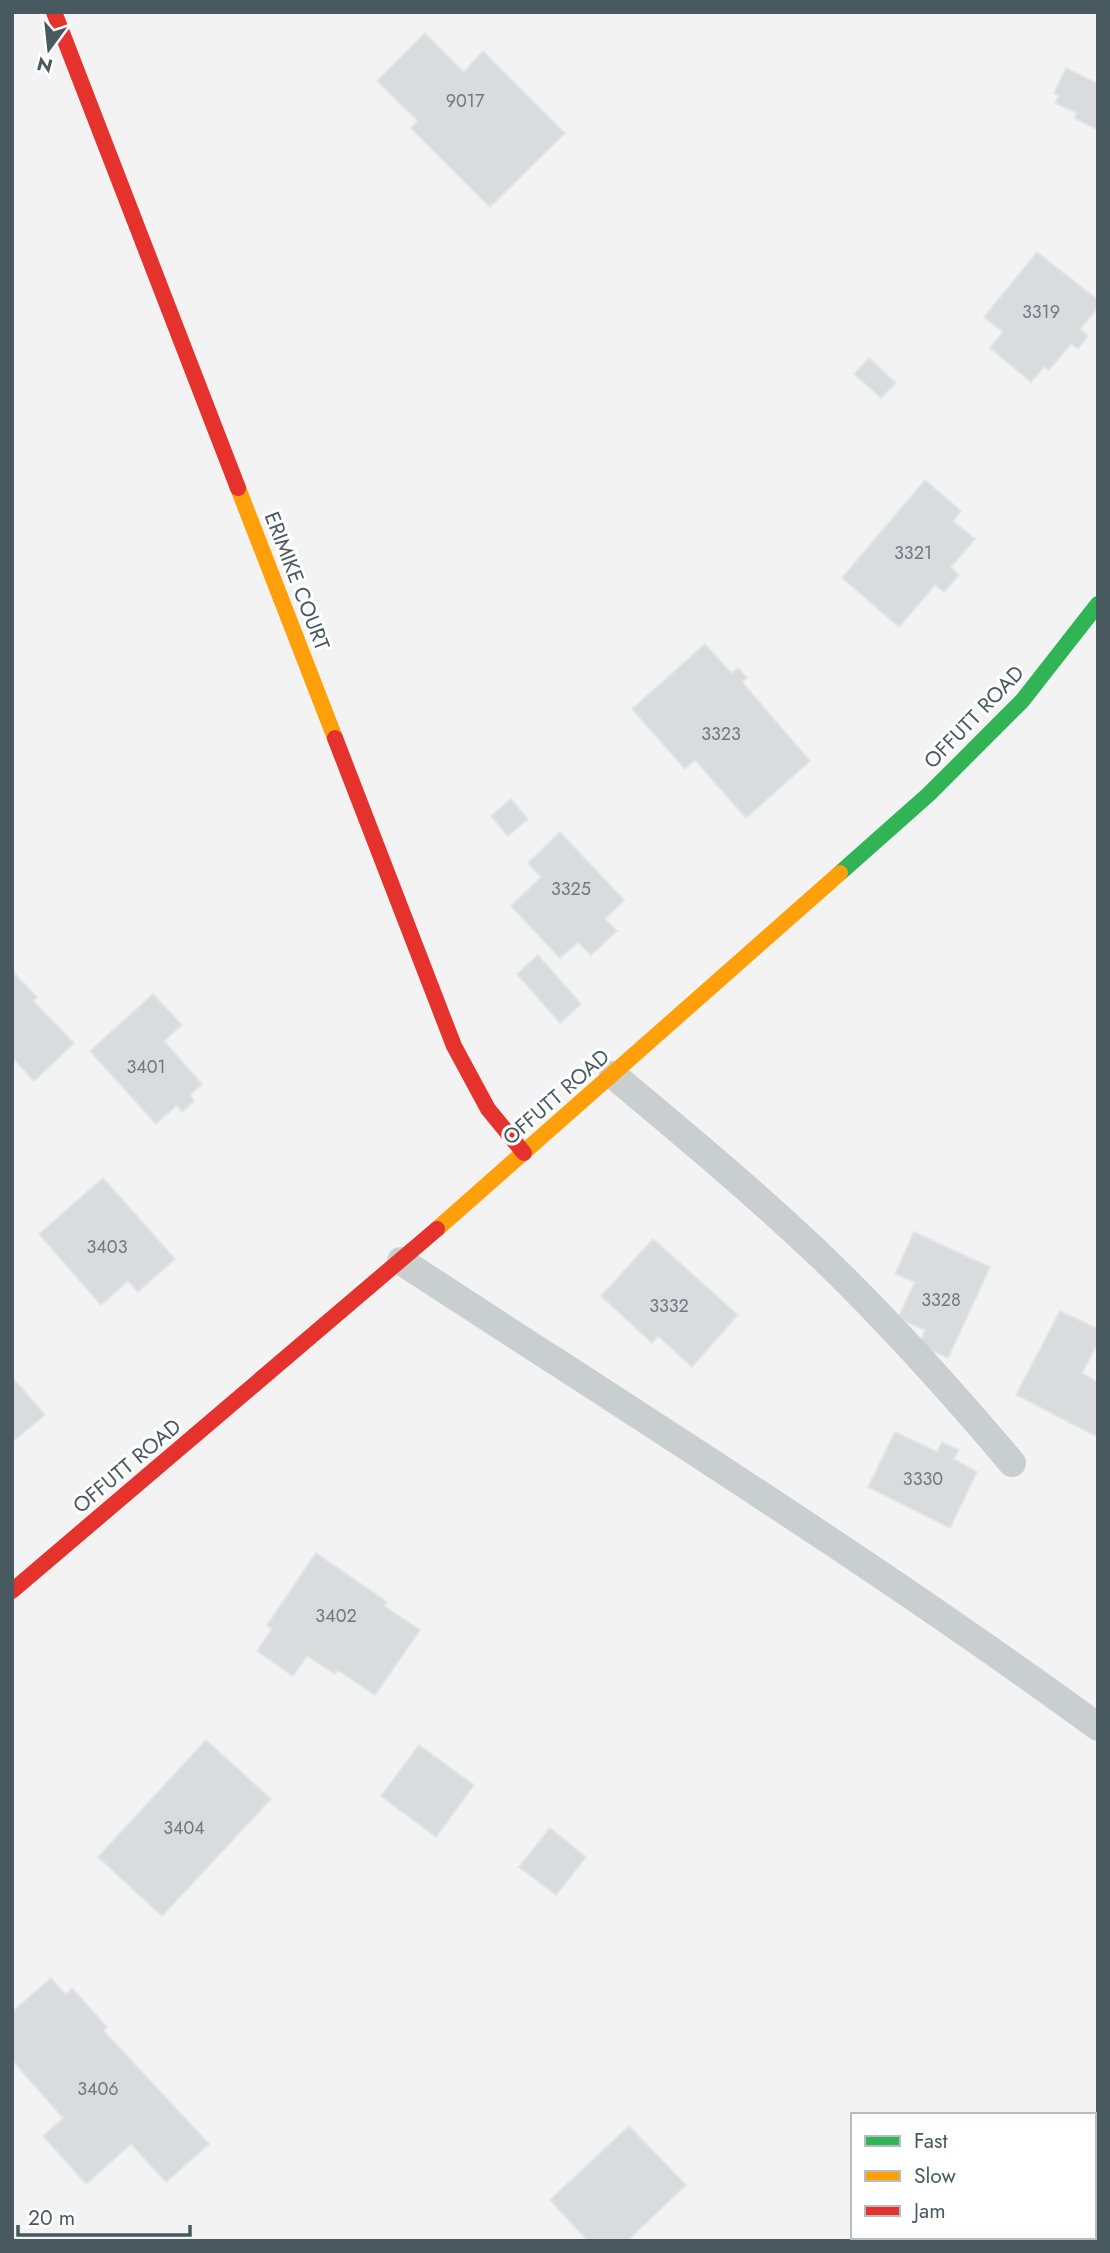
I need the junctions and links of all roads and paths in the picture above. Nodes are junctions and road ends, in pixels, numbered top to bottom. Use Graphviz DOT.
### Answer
graph roads {
  1 [pos="54,12"];
  2 [pos="1098,604"];
  3 [pos="613,1075"];
  4 [pos="524,1153"];
  5 [pos="401,1261"];
  6 [pos="1012,1463"];
  7 [pos="12,1591"];
  8 [pos="1098,1727"];
  1 -- 4 [label="street, ERIMIKE COURT"];
  2 -- 3 [label="street, OFFUTT ROAD"];
  3 -- 4 [label="street, OFFUTT ROAD"];
  3 -- 6 [label="lane"];
  4 -- 5 [label="street, OFFUTT ROAD"];
  5 -- 7 [label="street, OFFUTT ROAD"];
  5 -- 8 [label="lane"];
}
